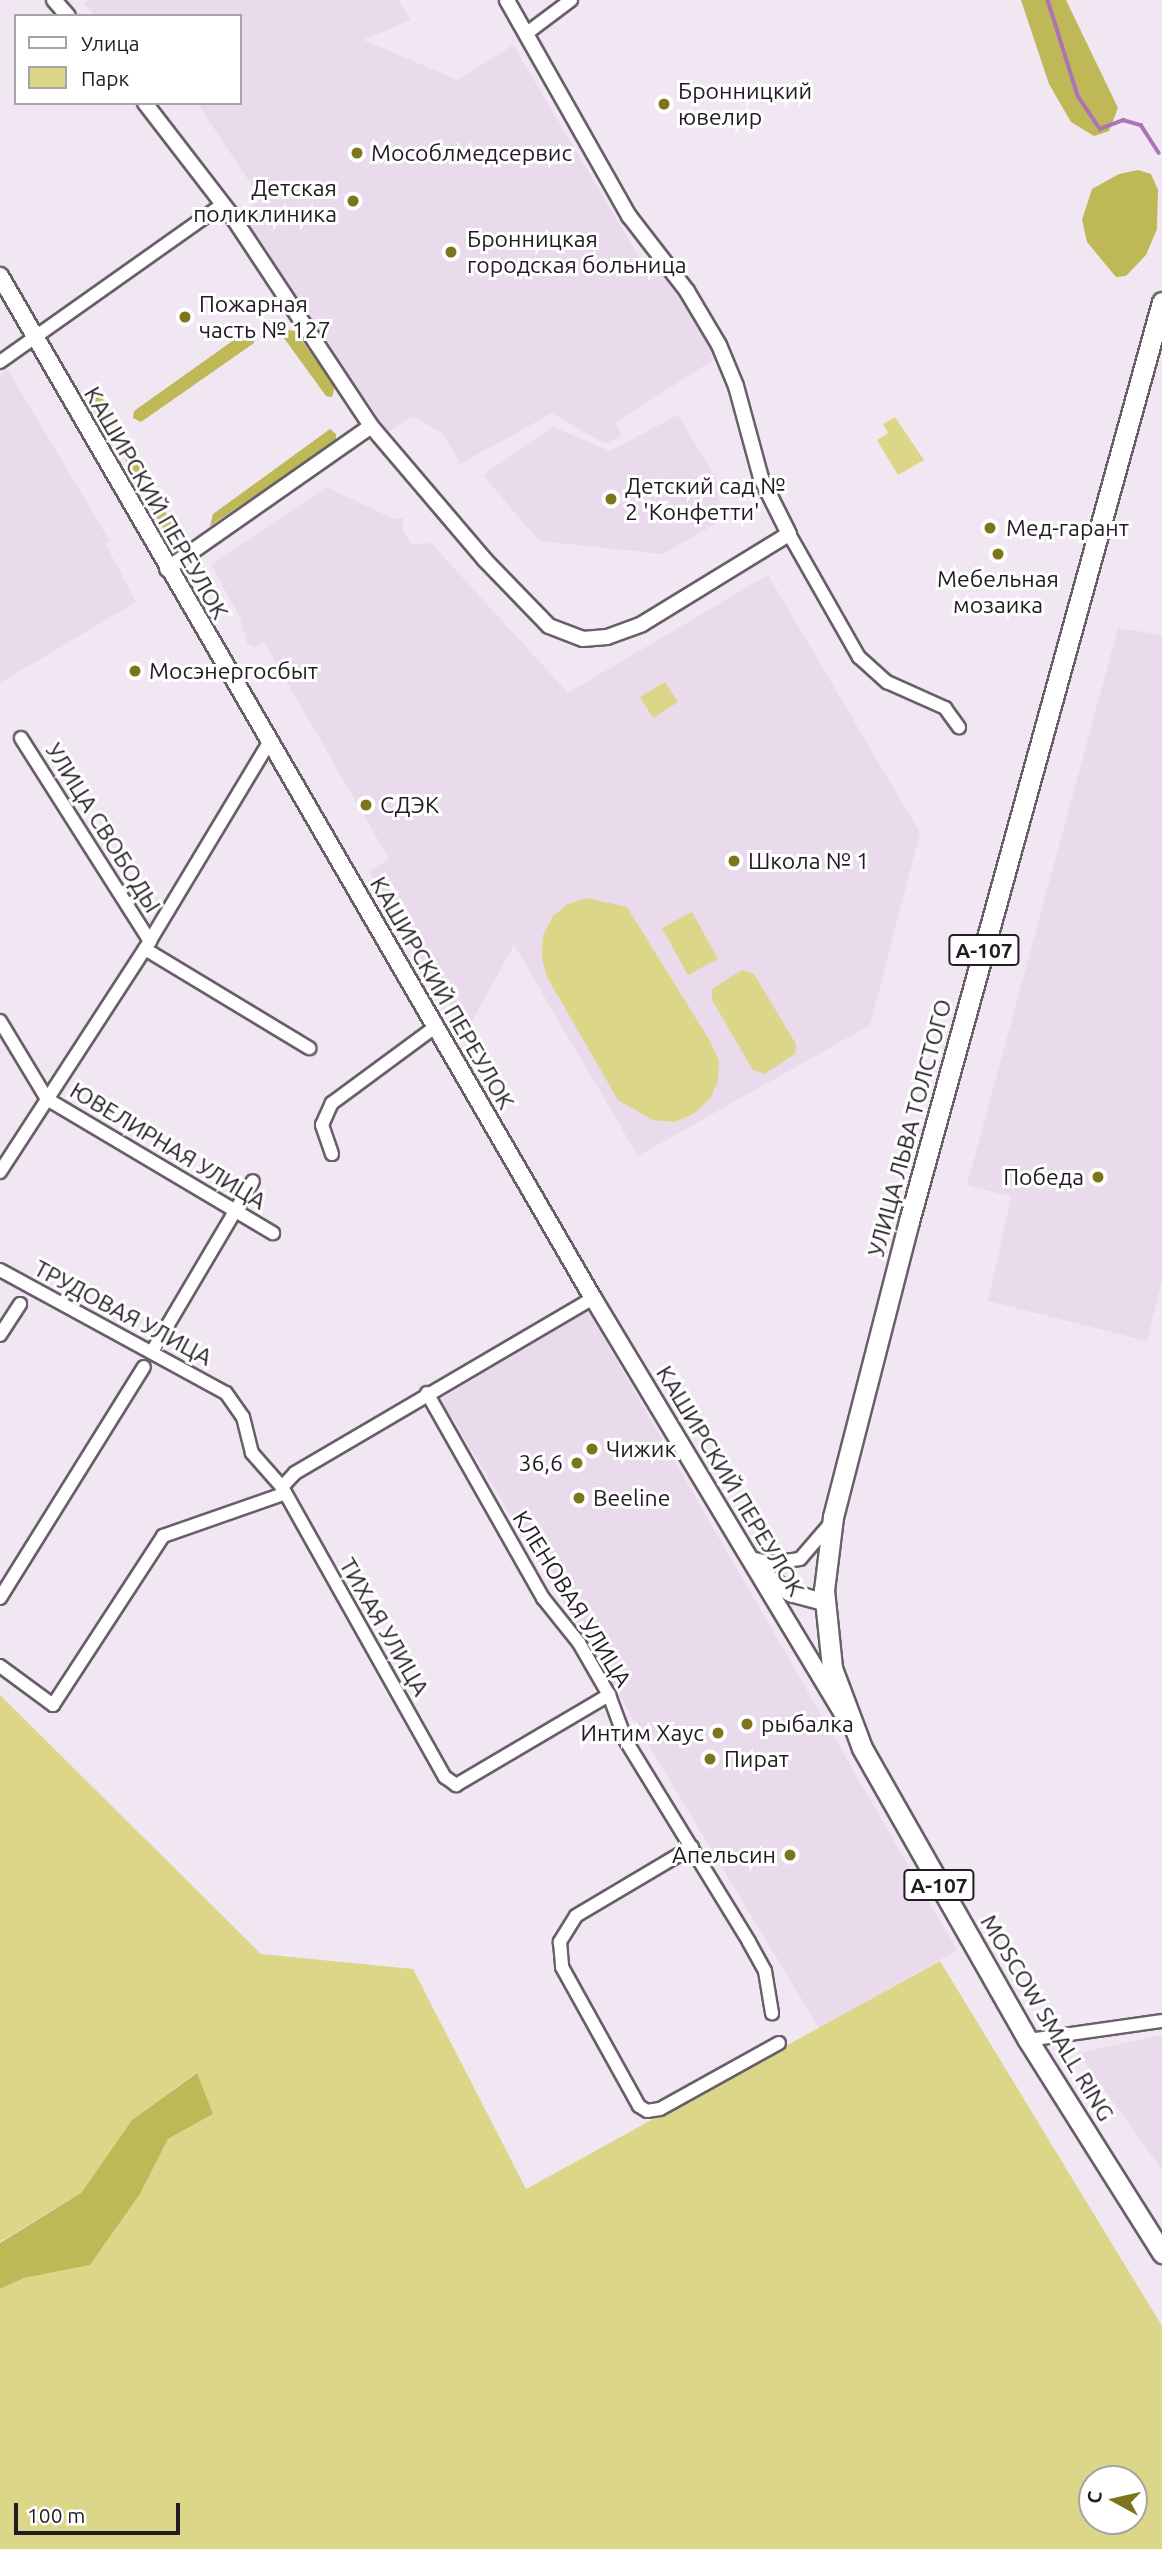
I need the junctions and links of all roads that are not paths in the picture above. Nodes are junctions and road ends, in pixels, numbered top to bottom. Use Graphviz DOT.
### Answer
graph roads {
  1 [pos="54,0"];
  2 [pos="507,0"];
  3 [pos="571,0"];
  4 [pos="66,14"];
  5 [pos="527,33"];
  6 [pos="147,105"];
  7 [pos="222,205"];
  8 [pos="0,276"];
  9 [pos="1162,302"];
  10 [pos="36,336"];
  11 [pos="0,362"];
  12 [pos="371,426"];
  13 [pos="789,534"];
  14 [pos="167,569"];
  15 [pos="959,727"];
  16 [pos="21,738"];
  17 [pos="269,743"];
  18 [pos="147,945"];
  19 [pos="0,1021"];
  20 [pos="435,1027"];
  21 [pos="309,1048"];
  22 [pos="47,1099"];
  23 [pos="332,1154"];
  24 [pos="0,1172"];
  25 [pos="253,1181"];
  26 [pos="234,1211"];
  27 [pos="273,1233"];
  28 [pos="0,1270"];
  29 [pos="593,1298"];
  30 [pos="20,1304"];
  31 [pos="0,1335"];
  32 [pos="153,1350"];
  33 [pos="144,1367"];
  34 [pos="226,1393"];
  35 [pos="427,1394"];
  36 [pos="283,1491"];
  37 [pos="833,1517"];
  38 [pos="747,1557"];
  39 [pos="0,1598"];
  40 [pos="824,1601"];
  41 [pos="0,1666"];
  42 [pos="609,1695"];
  43 [pos="852,1729"];
  44 [pos="692,1847"];
  45 [pos="772,2012"];
  46 [pos="1162,2021"];
  47 [pos="1028,2040"];
  48 [pos="779,2043"];
  49 [pos="1120,2184"];
  50 [pos="1162,2244"];
  51 [pos="1162,2253"];
  1 -- 4 [label="street"];
  2 -- 5 [label="street"];
  3 -- 5 [label="street"];
  5 -- 13 [label="street"];
  6 -- 7 [label="street"];
  7 -- 10 [label="street"];
  7 -- 12 [label="street"];
  8 -- 10 [label="main road, КАШИРСКИЙ ПЕРЕУЛОК"];
  9 -- 37 [label="highway, УЛИЦА ЛЬВА ТОЛСТОГО / А-107"];
  10 -- 11 [label="street"];
  10 -- 14 [label="main road, КАШИРСКИЙ ПЕРЕУЛОК"];
  12 -- 13 [label="street"];
  12 -- 14 [label="street"];
  13 -- 15 [label="street"];
  14 -- 17 [label="main road, КАШИРСКИЙ ПЕРЕУЛОК"];
  16 -- 18 [label="street, УЛИЦА СВОБОДЫ"];
  17 -- 18 [label="street"];
  17 -- 20 [label="main road, КАШИРСКИЙ ПЕРЕУЛОК"];
  18 -- 21 [label="street, УЛИЦА СВОБОДЫ"];
  18 -- 22 [label="street"];
  19 -- 22 [label="street, ЮВЕЛИРНАЯ УЛИЦА"];
  20 -- 23 [label="street"];
  20 -- 29 [label="main road, КАШИРСКИЙ ПЕРЕУЛОК"];
  22 -- 24 [label="street"];
  22 -- 26 [label="street, ЮВЕЛИРНАЯ УЛИЦА"];
  25 -- 26 [label="street"];
  26 -- 27 [label="street, ЮВЕЛИРНАЯ УЛИЦА"];
  26 -- 32 [label="street"];
  28 -- 32 [label="street, ТРУДОВАЯ УЛИЦА"];
  29 -- 35 [label="street"];
  29 -- 38 [label="main road, КАШИРСКИЙ ПЕРЕУЛОК"];
  30 -- 31 [label="street"];
  32 -- 34 [label="street, ТРУДОВАЯ УЛИЦА"];
  33 -- 39 [label="street"];
  34 -- 36 [label="street, ТИХАЯ УЛИЦА"];
  35 -- 36 [label="street"];
  35 -- 42 [label="street, КЛЕНОВАЯ УЛИЦА"];
  36 -- 41 [label="street"];
  36 -- 42 [label="street, ТИХАЯ УЛИЦА"];
  37 -- 38 [label="street"];
  37 -- 40 [label="highway, УЛИЦА ЛЬВА ТОЛСТОГО / А-107"];
  38 -- 40 [label="main road"];
  38 -- 43 [label="main road, КАШИРСКИЙ ПЕРЕУЛОК"];
  40 -- 43 [label="highway, УЛИЦА ЛЬВА ТОЛСТОГО / А-107"];
  42 -- 44 [label="street, КЛЕНОВАЯ УЛИЦА"];
  43 -- 47 [label="highway, MOSCOW SMALL RING / А-107"];
  44 -- 45 [label="street, КЛЕНОВАЯ УЛИЦА"];
  44 -- 48 [label="street"];
  46 -- 47 [label="street"];
  47 -- 49 [label="highway, MOSCOW SMALL RING / А-107"];
  49 -- 50 [label="highway, MOSCOW SMALL RING / А-107"];
  49 -- 51 [label="highway, MOSCOW SMALL RING / А-107"];
}
